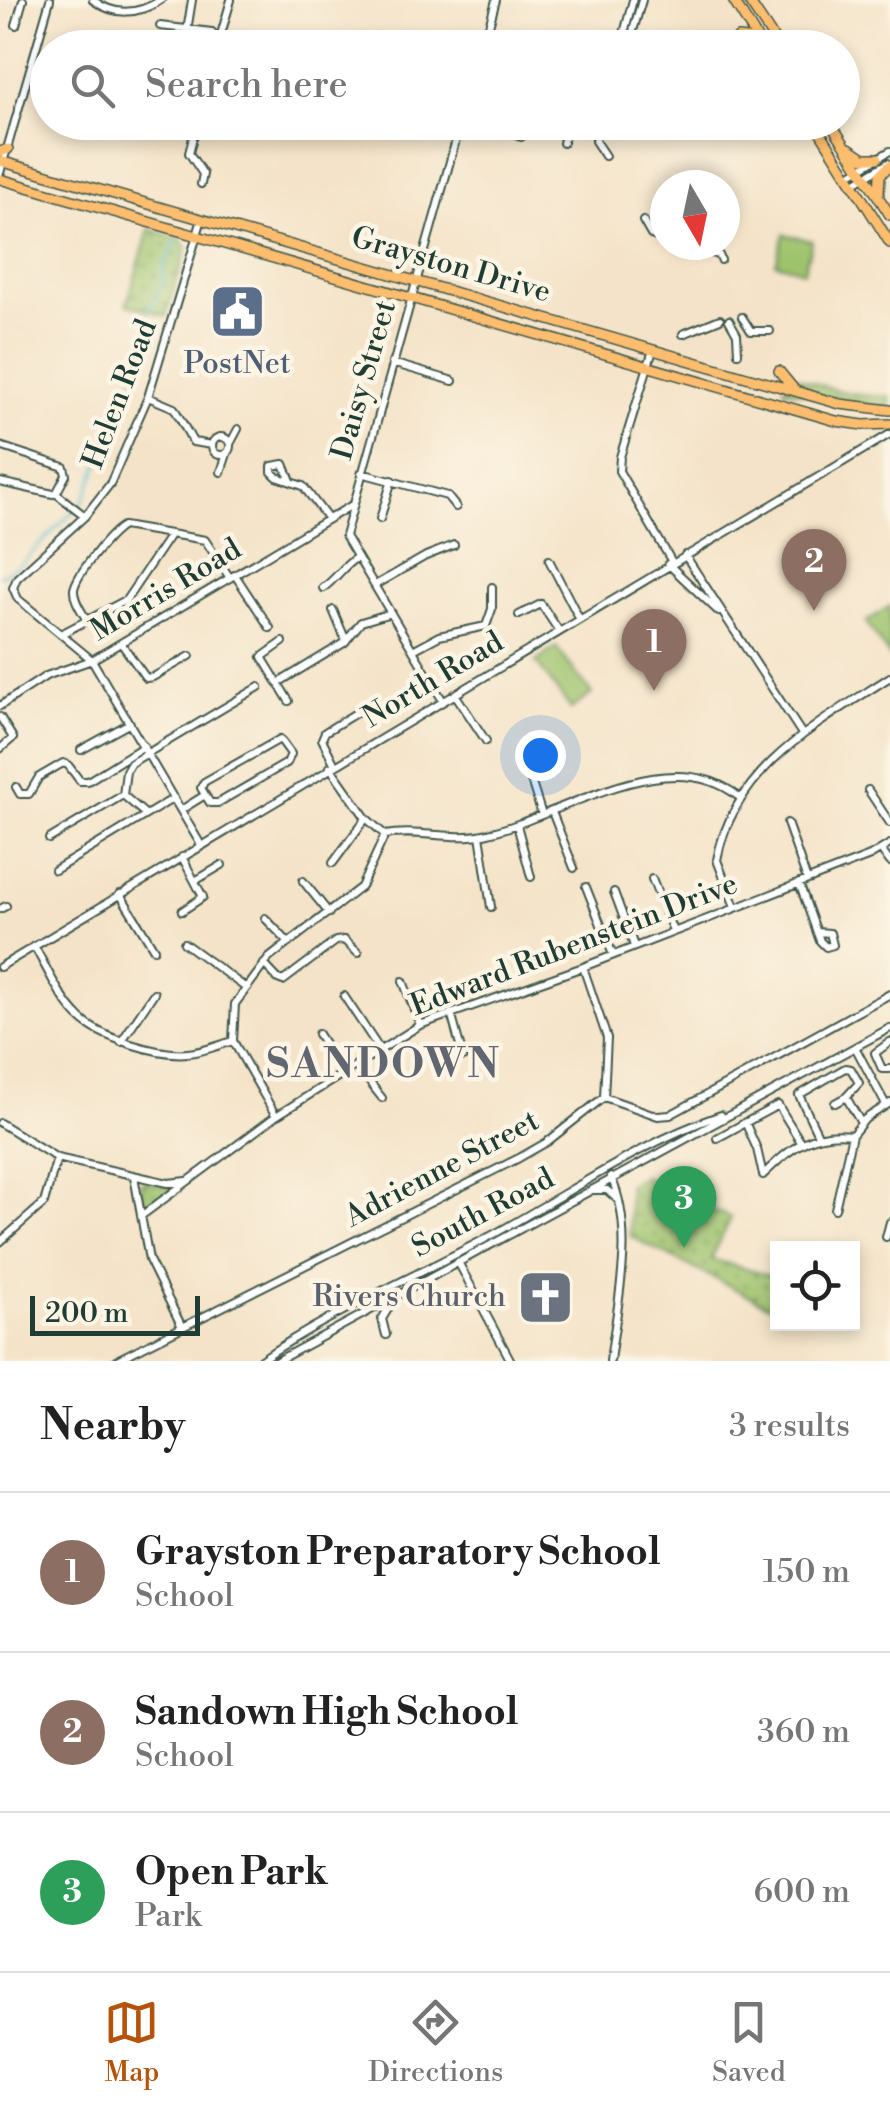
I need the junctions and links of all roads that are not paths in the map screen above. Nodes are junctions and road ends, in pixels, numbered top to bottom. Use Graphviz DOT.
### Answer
graph roads {
  1 [pos="24,0"];
  2 [pos="50,0"];
  3 [pos="93,0"];
  4 [pos="162,0"];
  5 [pos="191,0"];
  6 [pos="231,0"];
  7 [pos="496,0"];
  8 [pos="634,0"];
  9 [pos="642,0"];
  10 [pos="734,0"];
  11 [pos="748,0"];
  12 [pos="16,26"];
  13 [pos="160,26"];
  14 [pos="41,30"];
  15 [pos="187,30"];
  16 [pos="222,30"];
  17 [pos="488,30"];
  18 [pos="625,30"];
  19 [pos="633,30"];
  20 [pos="752,30"];
  21 [pos="768,30"];
  22 [pos="30,66"];
  23 [pos="192,140"];
  24 [pos="456,140"];
  25 [pos="595,140"];
  26 [pos="826,140"];
  27 [pos="841,140"];
  28 [pos="843,143"];
  29 [pos="890,151"];
  30 [pos="3,156"];
  31 [pos="605,156"];
  32 [pos="878,158"];
  33 [pos="890,163"];
  34 [pos="862,173"];
  35 [pos="0,176"];
  36 [pos="852,179"];
  37 [pos="201,184"];
  38 [pos="887,210"];
  39 [pos="202,219"];
  40 [pos="643,220"];
  41 [pos="650,233"];
  42 [pos="197,237"];
  43 [pos="890,243"];
  44 [pos="416,281"];
  45 [pos="410,298"];
  46 [pos="742,316"];
  47 [pos="770,331"];
  48 [pos="683,334"];
  49 [pos="654,348"];
  50 [pos="738,353"];
  51 [pos="392,363"];
  52 [pos="648,366"];
  53 [pos="779,371"];
  54 [pos="453,381"];
  55 [pos="774,385"];
  56 [pos="801,393"];
  57 [pos="148,397"];
  58 [pos="792,408"];
  59 [pos="890,410"];
  60 [pos="890,424"];
  61 [pos="238,429"];
  62 [pos="890,434"];
  63 [pos="230,444"];
  64 [pos="212,445"];
  65 [pos="0,446"];
  66 [pos="227,453"];
  67 [pos="221,472"];
  68 [pos="362,473"];
  69 [pos="392,480"];
  70 [pos="291,481"];
  71 [pos="0,482"];
  72 [pos="56,494"];
  73 [pos="352,505"];
  74 [pos="456,506"];
  75 [pos="82,514"];
  76 [pos="330,518"];
  77 [pos="380,519"];
  78 [pos="170,535"];
  79 [pos="344,536"];
  80 [pos="454,545"];
  81 [pos="685,554"];
  82 [pos="357,557"];
  83 [pos="549,560"];
  84 [pos="670,563"];
  85 [pos="232,576"];
  86 [pos="374,585"];
  87 [pos="492,587"];
  88 [pos="323,588"];
  89 [pos="333,610"];
  90 [pos="391,613"];
  91 [pos="519,615"];
  92 [pos="579,618"];
  93 [pos="86,619"];
  94 [pos="727,619"];
  95 [pos="270,628"];
  96 [pos="558,630"];
  97 [pos="61,634"];
  98 [pos="346,641"];
  99 [pos="121,642"];
  100 [pos="283,642"];
  101 [pos="414,650"];
  102 [pos="190,656"];
  103 [pos="92,660"];
  104 [pos="890,677"];
  105 [pos="278,682"];
  106 [pos="259,687"];
  107 [pos="455,694"];
  108 [pos="288,701"];
  109 [pos="443,701"];
  110 [pos="0,706"];
  111 [pos="364,708"];
  112 [pos="0,717"];
  113 [pos="130,722"];
  114 [pos="802,734"];
  115 [pos="486,742"];
  116 [pos="0,749"];
  117 [pos="81,750"];
  118 [pos="146,750"];
  119 [pos="333,766"];
  120 [pos="528,771"];
  121 [pos="16,788"];
  122 [pos="868,790"];
  123 [pos="124,795"];
  124 [pos="205,795"];
  125 [pos="739,797"];
  126 [pos="174,798"];
  127 [pos="181,810"];
  128 [pos="552,812"];
  129 [pos="145,814"];
  130 [pos="542,816"];
  131 [pos="366,818"];
  132 [pos="786,823"];
  133 [pos="890,823"];
  134 [pos="517,825"];
  135 [pos="384,835"];
  136 [pos="480,835"];
  137 [pos="49,840"];
  138 [pos="890,844"];
  139 [pos="201,845"];
  140 [pos="882,850"];
  141 [pos="182,857"];
  142 [pos="333,862"];
  143 [pos="890,862"];
  144 [pos="222,866"];
  145 [pos="574,868"];
  146 [pos="54,870"];
  147 [pos="531,877"];
  148 [pos="652,879"];
  149 [pos="195,881"];
  150 [pos="303,882"];
  151 [pos="803,882"];
  152 [pos="586,887"];
  153 [pos="614,892"];
  154 [pos="120,894"];
  155 [pos="736,906"];
  156 [pos="491,907"];
  157 [pos="182,911"];
  158 [pos="329,913"];
  159 [pos="265,918"];
  160 [pos="673,931"];
  161 [pos="817,932"];
  162 [pos="184,943"];
  163 [pos="289,943"];
  164 [pos="34,946"];
  165 [pos="634,946"];
  166 [pos="154,949"];
  167 [pos="358,953"];
  168 [pos="613,955"];
  169 [pos="264,964"];
  170 [pos="0,966"];
  171 [pos="583,967"];
  172 [pos="403,981"];
  173 [pos="246,988"];
  174 [pos="154,993"];
  175 [pos="890,994"];
  176 [pos="344,996"];
  177 [pos="451,1013"];
  178 [pos="420,1025"];
  179 [pos="890,1028"];
  180 [pos="318,1034"];
  181 [pos="233,1041"];
  182 [pos="122,1042"];
  183 [pos="890,1042"];
  184 [pos="854,1047"];
  185 [pos="380,1050"];
  186 [pos="463,1056"];
  187 [pos="356,1065"];
  188 [pos="890,1069"];
  189 [pos="343,1073"];
  190 [pos="604,1097"];
  191 [pos="846,1097"];
  192 [pos="382,1098"];
  193 [pos="835,1103"];
  194 [pos="888,1104"];
  195 [pos="276,1116"];
  196 [pos="745,1122"];
  197 [pos="0,1123"];
  198 [pos="861,1123"];
  199 [pos="818,1135"];
  200 [pos="852,1135"];
  201 [pos="717,1138"];
  202 [pos="802,1144"];
  203 [pos="57,1158"];
  204 [pos="610,1175"];
  205 [pos="134,1176"];
  206 [pos="188,1181"];
  207 [pos="590,1191"];
  208 [pos="620,1204"];
  209 [pos="835,1209"];
  210 [pos="141,1216"];
  211 [pos="890,1222"];
  212 [pos="886,1237"];
  213 [pos="0,1242"];
  214 [pos="458,1262"];
  215 [pos="397,1296"];
  216 [pos="182,1327"];
  217 [pos="386,1335"];
  218 [pos="509,1360"];
  219 [pos="115,1361"];
  220 [pos="260,1361"];
  221 [pos="277,1361"];
  222 [pos="610,1361"];
  1 -- 12 [label="street"];
  2 -- 14 [label="street"];
  3 -- 4 [label="street"];
  5 -- 15 [label="street"];
  6 -- 16 [label="street"];
  7 -- 17 [label="street"];
  8 -- 18 [label="street"];
  9 -- 19 [label="street"];
  10 -- 20 [label="main road"];
  11 -- 21 [label="main road"];
  13 -- 15 [label="street"];
  22 -- 30 [label="street"];
  23 -- 37 [label="street"];
  24 -- 44 [label="street, Daisy Street"];
  25 -- 31 [label="street"];
  26 -- 36 [label="main road"];
  27 -- 28 [label="main road"];
  28 -- 32 [label="main road"];
  28 -- 34 [label="main road"];
  29 -- 32 [label="street"];
  30 -- 35 [label="street"];
  30 -- 39 [label="main road, Grayston Drive"];
  32 -- 34 [label="street"];
  33 -- 34 [label="street"];
  33 -- 38 [label="main road"];
  34 -- 36 [label="street"];
  34 -- 38 [label="main road"];
  35 -- 42 [label="main road, Grayston Drive"];
  36 -- 43 [label="main road"];
  39 -- 42 [label="street, Helen Road"];
  39 -- 44 [label="main road, Grayston Drive"];
  40 -- 41 [label="street"];
  42 -- 45 [label="main road, Grayston Drive"];
  42 -- 57 [label="street, Helen Road"];
  44 -- 45 [label="street, Daisy Street"];
  44 -- 49 [label="main road, Grayston Drive"];
  45 -- 51 [label="street, Daisy Street"];
  45 -- 52 [label="main road, Grayston Drive"];
  46 -- 47 [label="street"];
  48 -- 50 [label="street"];
  49 -- 52 [label="street"];
  49 -- 55 [label="main road, Grayston Drive"];
  51 -- 54 [label="street"];
  51 -- 68 [label="street, Daisy Street"];
  52 -- 58 [label="main road, Grayston Drive"];
  52 -- 84 [label="street"];
  53 -- 56 [label="main road"];
  55 -- 56 [label="main road, Grayston Drive"];
  55 -- 58 [label="main road"];
  56 -- 59 [label="main road, Grayston Drive"];
  57 -- 64 [label="street"];
  57 -- 75 [label="street, Helen Road"];
  58 -- 60 [label="main road, Grayston Drive"];
  61 -- 63 [label="street"];
  62 -- 81 [label="street, North Road"];
  63 -- 64 [label="street"];
  63 -- 66 [label="street"];
  64 -- 66 [label="street"];
  65 -- 72 [label="street"];
  66 -- 67 [label="street"];
  68 -- 69 [label="street"];
  68 -- 73 [label="street, Daisy Street"];
  69 -- 74 [label="street"];
  69 -- 77 [label="street"];
  70 -- 76 [label="street"];
  71 -- 72 [label="street"];
  72 -- 75 [label="street"];
  73 -- 76 [label="street, Morris Road"];
  73 -- 79 [label="street, Daisy Street"];
  75 -- 97 [label="street, Helen Road"];
  76 -- 79 [label="street"];
  76 -- 85 [label="street, Morris Road"];
  78 -- 85 [label="street"];
  78 -- 93 [label="street"];
  78 -- 93 [label="street"];
  79 -- 82 [label="street"];
  80 -- 86 [label="street"];
  81 -- 84 [label="street, North Road"];
  81 -- 94 [label="street"];
  82 -- 86 [label="street"];
  82 -- 88 [label="street"];
  83 -- 92 [label="street"];
  84 -- 92 [label="street, North Road"];
  84 -- 94 [label="street"];
  85 -- 95 [label="street"];
  85 -- 99 [label="street, Morris Road"];
  86 -- 90 [label="street"];
  87 -- 101 [label="street"];
  89 -- 98 [label="street"];
  90 -- 98 [label="street"];
  90 -- 101 [label="street"];
  91 -- 96 [label="street"];
  92 -- 96 [label="street, North Road"];
  93 -- 97 [label="street"];
  94 -- 114 [label="street"];
  96 -- 107 [label="street, North Road"];
  97 -- 103 [label="street, Helen Road"];
  98 -- 105 [label="street"];
  99 -- 102 [label="street"];
  99 -- 103 [label="street, Morris Road"];
  100 -- 105 [label="street"];
  101 -- 109 [label="street"];
  103 -- 110 [label="street, Morris Road"];
  103 -- 113 [label="street, Helen Road"];
  104 -- 114 [label="street"];
  105 -- 108 [label="street"];
  106 -- 118 [label="street"];
  107 -- 109 [label="street, North Road"];
  107 -- 115 [label="street"];
  109 -- 119 [label="street, North Road"];
  111 -- 119 [label="street"];
  112 -- 116 [label="street"];
  113 -- 117 [label="street"];
  113 -- 118 [label="street, Helen Road"];
  114 -- 125 [label="street"];
  118 -- 121 [label="street"];
  118 -- 123 [label="street"];
  118 -- 126 [label="street, Helen Road"];
  119 -- 131 [label="street"];
  119 -- 139 [label="street, North Road"];
  120 -- 130 [label="street"];
  122 -- 133 [label="street"];
  123 -- 129 [label="street"];
  123 -- 137 [label="street"];
  124 -- 124 [label="street"];
  124 -- 127 [label="street"];
  125 -- 128 [label="street"];
  125 -- 155 [label="street"];
  126 -- 127 [label="street, Helen Road"];
  126 -- 129 [label="street"];
  127 -- 139 [label="street, Helen Road"];
  128 -- 130 [label="street"];
  128 -- 145 [label="street"];
  129 -- 146 [label="street"];
  130 -- 134 [label="street"];
  131 -- 135 [label="street"];
  131 -- 142 [label="street"];
  132 -- 151 [label="street"];
  134 -- 136 [label="street"];
  134 -- 147 [label="street"];
  135 -- 136 [label="street"];
  135 -- 158 [label="street"];
  136 -- 156 [label="street"];
  138 -- 140 [label="street, Edward Rubenstein Drive"];
  139 -- 141 [label="street, North Road"];
  140 -- 143 [label="street"];
  140 -- 151 [label="street, Edward Rubenstein Drive"];
  141 -- 149 [label="street"];
  141 -- 154 [label="street, North Road"];
  144 -- 149 [label="street"];
  148 -- 160 [label="street"];
  149 -- 157 [label="street"];
  150 -- 158 [label="street"];
  151 -- 155 [label="street, Edward Rubenstein Drive"];
  151 -- 161 [label="street"];
  152 -- 168 [label="street"];
  153 -- 165 [label="street"];
  154 -- 164 [label="street, North Road"];
  154 -- 166 [label="street"];
  155 -- 160 [label="street, Edward Rubenstein Drive"];
  158 -- 163 [label="street"];
  159 -- 163 [label="street"];
  160 -- 165 [label="street, Edward Rubenstein Drive"];
  162 -- 173 [label="street"];
  163 -- 169 [label="street"];
  164 -- 170 [label="street, North Road"];
  164 -- 182 [label="street"];
  165 -- 168 [label="street, Edward Rubenstein Drive"];
  167 -- 169 [label="street"];
  168 -- 171 [label="street, Edward Rubenstein Drive"];
  169 -- 173 [label="street"];
  171 -- 177 [label="street, Edward Rubenstein Drive"];
  171 -- 190 [label="street"];
  172 -- 178 [label="street"];
  173 -- 181 [label="street"];
  174 -- 182 [label="street"];
  175 -- 190 [label="street"];
  176 -- 185 [label="street"];
  177 -- 178 [label="street, Edward Rubenstein Drive"];
  177 -- 186 [label="street"];
  178 -- 185 [label="street, Edward Rubenstein Drive"];
  179 -- 184 [label="street, South Road"];
  180 -- 189 [label="street"];
  181 -- 182 [label="street"];
  181 -- 195 [label="street"];
  183 -- 188 [label="street"];
  184 -- 194 [label="street"];
  184 -- 204 [label="street, South Road"];
  185 -- 187 [label="street, Edward Rubenstein Drive"];
  187 -- 189 [label="street, Edward Rubenstein Drive"];
  187 -- 192 [label="street"];
  189 -- 195 [label="street, Edward Rubenstein Drive"];
  190 -- 216 [label="street, Adrienne Street"];
  191 -- 193 [label="street"];
  191 -- 198 [label="street"];
  191 -- 199 [label="street"];
  194 -- 198 [label="street"];
  195 -- 206 [label="street, Edward Rubenstein Drive"];
  196 -- 201 [label="street"];
  196 -- 202 [label="street"];
  196 -- 202 [label="street"];
  197 -- 203 [label="street"];
  198 -- 200 [label="street"];
  199 -- 200 [label="street"];
  199 -- 202 [label="street"];
  200 -- 209 [label="street"];
  203 -- 205 [label="street"];
  203 -- 213 [label="street"];
  204 -- 207 [label="street, South Road"];
  204 -- 208 [label="street"];
  204 -- 220 [label="street, South Road"];
  205 -- 206 [label="street"];
  205 -- 210 [label="street"];
  206 -- 210 [label="street, Edward Rubenstein Drive"];
  207 -- 208 [label="street"];
  207 -- 214 [label="street, South Road"];
  208 -- 222 [label="street"];
  210 -- 216 [label="street"];
  211 -- 212 [label="street"];
  214 -- 215 [label="street, South Road"];
  214 -- 218 [label="street"];
  215 -- 217 [label="street"];
  215 -- 221 [label="street, South Road"];
  216 -- 219 [label="street, Adrienne Street"];
}
